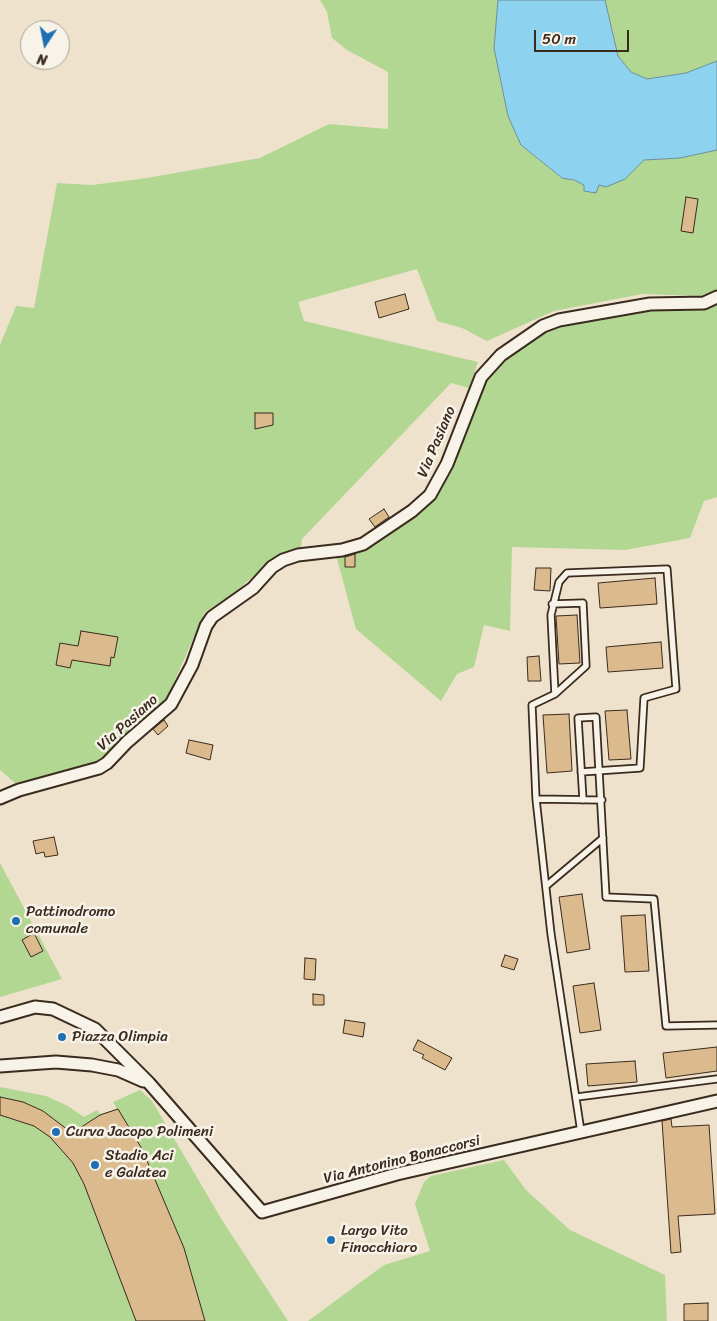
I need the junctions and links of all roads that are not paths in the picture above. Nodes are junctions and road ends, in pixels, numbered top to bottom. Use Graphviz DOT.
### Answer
graph roads {
  1 [pos="717,297"];
  2 [pos="552,604"];
  3 [pos="555,694"];
  4 [pos="600,771"];
  5 [pos="581,772"];
  6 [pos="0,798"];
  7 [pos="536,799"];
  8 [pos="582,800"];
  9 [pos="602,800"];
  10 [pos="603,838"];
  11 [pos="546,886"];
  12 [pos="0,1017"];
  13 [pos="717,1025"];
  14 [pos="0,1066"];
  15 [pos="717,1079"];
  16 [pos="149,1084"];
  17 [pos="577,1097"];
  18 [pos="717,1101"];
  19 [pos="581,1132"];
  1 -- 6 [label="street, Via Pasiano"];
  2 -- 3 [label="lane"];
  2 -- 3 [label="lane"];
  2 -- 4 [label="lane"];
  3 -- 7 [label="lane"];
  4 -- 5 [label="lane"];
  4 -- 5 [label="lane"];
  4 -- 9 [label="lane"];
  5 -- 8 [label="lane"];
  7 -- 8 [label="lane"];
  7 -- 11 [label="lane"];
  8 -- 9 [label="lane"];
  9 -- 10 [label="lane"];
  10 -- 11 [label="lane"];
  10 -- 13 [label="lane"];
  11 -- 17 [label="lane"];
  12 -- 16 [label="street"];
  14 -- 16 [label="street"];
  15 -- 17 [label="lane"];
  16 -- 19 [label="street, Via Antonino Bonaccorsi"];
  17 -- 19 [label="lane"];
  18 -- 19 [label="street, Via Antonino Bonaccorsi"];
}
